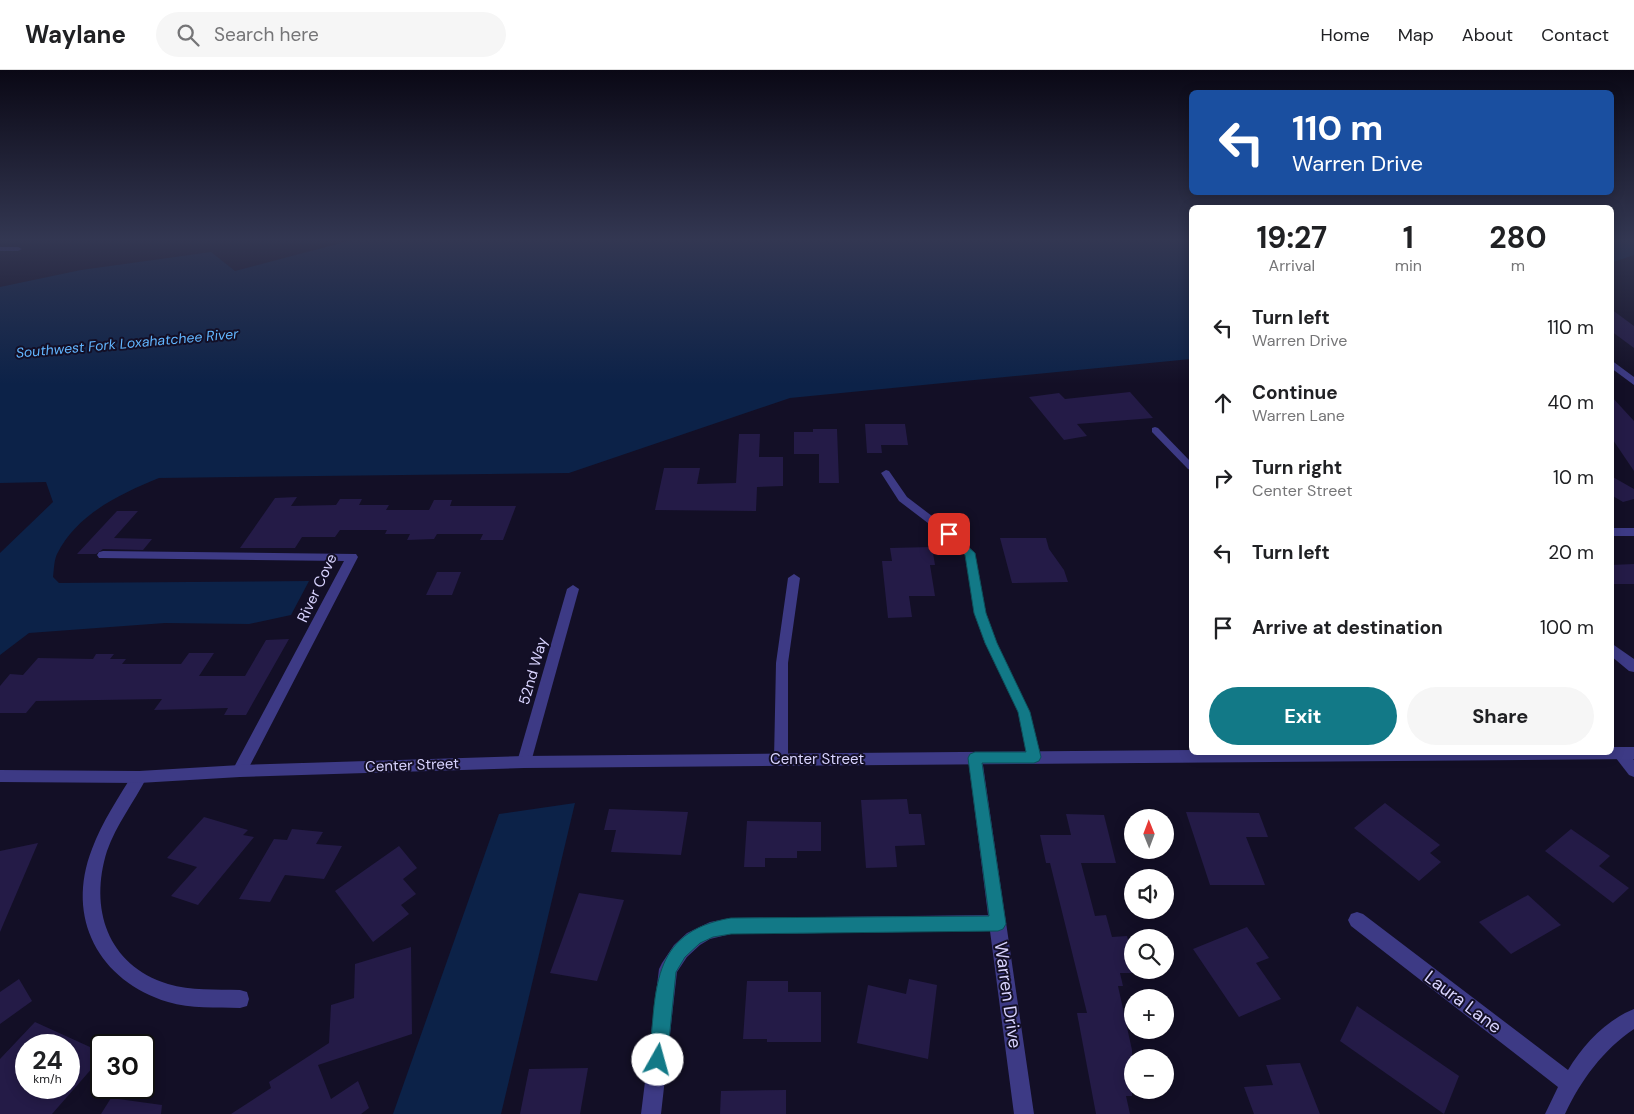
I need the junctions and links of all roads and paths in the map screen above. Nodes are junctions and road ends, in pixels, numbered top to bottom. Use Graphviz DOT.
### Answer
graph roads {
  1 [pos="1614,365"];
  2 [pos="1634,382"];
  3 [pos="1155,430"];
  4 [pos="1189,465"];
  5 [pos="886,473"];
  6 [pos="1614,532"];
  7 [pos="1634,532"];
  8 [pos="103,555"];
  9 [pos="794,578"];
  10 [pos="573,589"];
  11 [pos="1614,650"];
  12 [pos="1634,667"];
  13 [pos="1626,753"];
  14 [pos="1238,755"];
  15 [pos="1034,757"];
  16 [pos="975,758"];
  17 [pos="781,760"];
  18 [pos="524,762"];
  19 [pos="240,771"];
  20 [pos="1634,771"];
  21 [pos="0,776"];
  22 [pos="139,777"];
  23 [pos="1356,920"];
  24 [pos="998,924"];
  25 [pos="240,999"];
  26 [pos="1634,1018"];
  27 [pos="1569,1083"];
  28 [pos="652,1114"];
  29 [pos="1024,1114"];
  30 [pos="1555,1114"];
  1 -- 2 [label="street"];
  3 -- 4 [label="lane"];
  5 -- 15 [label="lane"];
  6 -- 7 [label="street"];
  8 -- 19 [label="street, River Cove"];
  9 -- 17 [label="lane"];
  10 -- 18 [label="street, 52nd Way"];
  11 -- 12 [label="street"];
  13 -- 20 [label="street"];
  14 -- 15 [label="street, Center Street"];
  15 -- 16 [label="street, Center Street"];
  16 -- 17 [label="street, Center Street"];
  16 -- 24 [label="street, Warren Drive"];
  17 -- 18 [label="street, Center Street"];
  18 -- 19 [label="street, Center Street"];
  19 -- 22 [label="street, Center Street"];
  21 -- 22 [label="street, Center Street"];
  22 -- 25 [label="street"];
  23 -- 27 [label="street, Laura Lane"];
  24 -- 28 [label="street"];
  24 -- 29 [label="street, Warren Drive"];
  26 -- 27 [label="street"];
  27 -- 30 [label="street"];
}
